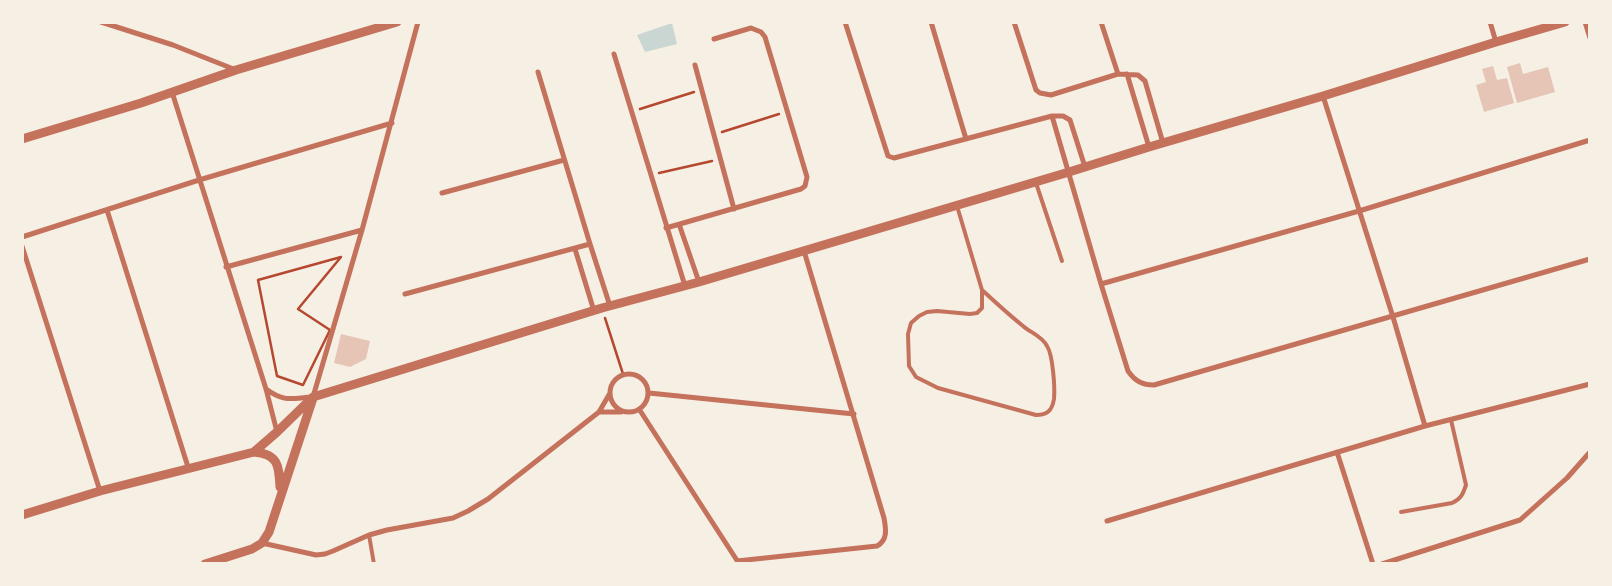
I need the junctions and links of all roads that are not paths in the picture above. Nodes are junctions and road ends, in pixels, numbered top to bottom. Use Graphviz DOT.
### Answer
graph roads {
  1 [pos="101,22"];
  2 [pos="397,22"];
  3 [pos="418,22"];
  4 [pos="845,22"];
  5 [pos="931,22"];
  6 [pos="1014,22"];
  7 [pos="1101,22"];
  8 [pos="1490,22"];
  9 [pos="1566,22"];
  10 [pos="1585,22"];
  11 [pos="1590,38"];
  12 [pos="714,39"];
  13 [pos="1496,42"];
  14 [pos="614,54"];
  15 [pos="695,65"];
  16 [pos="236,70"];
  17 [pos="538,72"];
  18 [pos="1118,74"];
  19 [pos="1127,74"];
  20 [pos="172,92"];
  21 [pos="1323,96"];
  22 [pos="1052,116"];
  23 [pos="392,123"];
  24 [pos="22,139"];
  25 [pos="966,139"];
  26 [pos="1590,140"];
  27 [pos="1163,143"];
  28 [pos="1149,147"];
  29 [pos="564,160"];
  30 [pos="1084,167"];
  31 [pos="1069,172"];
  32 [pos="199,180"];
  33 [pos="1036,182"];
  34 [pos="442,193"];
  35 [pos="956,206"];
  36 [pos="734,209"];
  37 [pos="107,210"];
  38 [pos="1359,210"];
  39 [pos="679,224"];
  40 [pos="666,228"];
  41 [pos="362,230"];
  42 [pos="22,236"];
  43 [pos="590,244"];
  44 [pos="22,246"];
  45 [pos="575,248"];
  46 [pos="804,251"];
  47 [pos="1590,259"];
  48 [pos="1062,261"];
  49 [pos="226,266"];
  50 [pos="699,282"];
  51 [pos="1101,284"];
  52 [pos="685,286"];
  53 [pos="982,290"];
  54 [pos="405,294"];
  55 [pos="602,308"];
  56 [pos="1393,317"];
  57 [pos="1590,384"];
  58 [pos="266,389"];
  59 [pos="610,393"];
  60 [pos="649,393"];
  61 [pos="313,397"];
  62 [pos="639,409"];
  63 [pos="599,412"];
  64 [pos="625,412"];
  65 [pos="854,414"];
  66 [pos="1451,420"];
  67 [pos="1425,426"];
  68 [pos="277,432"];
  69 [pos="254,452"];
  70 [pos="1337,452"];
  71 [pos="1590,452"];
  72 [pos="188,468"];
  73 [pos="100,491"];
  74 [pos="281,494"];
  75 [pos="1401,512"];
  76 [pos="22,515"];
  77 [pos="1107,521"];
  78 [pos="369,535"];
  79 [pos="262,543"];
  80 [pos="738,562"];
  81 [pos="205,564"];
  82 [pos="374,564"];
  83 [pos="1373,564"];
  84 [pos="1382,564"];
  1 -- 16 [label="street"];
  2 -- 16 [label="street"];
  3 -- 23 [label="street"];
  4 -- 25 [label="street"];
  5 -- 25 [label="street"];
  6 -- 18 [label="street"];
  7 -- 18 [label="street"];
  8 -- 13 [label="street"];
  9 -- 13 [label="street"];
  10 -- 11 [label="street"];
  12 -- 36 [label="street"];
  13 -- 21 [label="street"];
  14 -- 40 [label="street"];
  15 -- 36 [label="street"];
  16 -- 20 [label="street"];
  17 -- 29 [label="street"];
  18 -- 19 [label="street"];
  19 -- 27 [label="street"];
  19 -- 28 [label="street"];
  20 -- 24 [label="street"];
  20 -- 32 [label="street"];
  21 -- 27 [label="street"];
  21 -- 38 [label="street"];
  22 -- 25 [label="street"];
  22 -- 30 [label="street"];
  22 -- 31 [label="street"];
  23 -- 32 [label="street"];
  23 -- 41 [label="street"];
  26 -- 38 [label="street"];
  27 -- 28 [label="street"];
  28 -- 30 [label="street"];
  29 -- 34 [label="street"];
  29 -- 43 [label="street"];
  30 -- 31 [label="street"];
  31 -- 33 [label="street"];
  31 -- 51 [label="street"];
  32 -- 37 [label="street"];
  32 -- 49 [label="street"];
  33 -- 35 [label="street"];
  33 -- 48 [label="lane"];
  35 -- 46 [label="street"];
  35 -- 53 [label="lane"];
  36 -- 39 [label="street"];
  37 -- 42 [label="street"];
  37 -- 72 [label="street"];
  38 -- 51 [label="street"];
  38 -- 56 [label="street"];
  39 -- 40 [label="street"];
  39 -- 50 [label="street"];
  40 -- 52 [label="street"];
  41 -- 49 [label="street"];
  41 -- 61 [label="street"];
  43 -- 45 [label="street"];
  43 -- 55 [label="street"];
  44 -- 73 [label="street"];
  45 -- 54 [label="street"];
  45 -- 55 [label="street"];
  46 -- 50 [label="street"];
  46 -- 65 [label="street"];
  47 -- 56 [label="street"];
  49 -- 58 [label="street"];
  50 -- 52 [label="street"];
  51 -- 56 [label="street"];
  52 -- 55 [label="street"];
  53 -- 53 [label="lane"];
  55 -- 61 [label="street"];
  56 -- 67 [label="street"];
  57 -- 66 [label="street"];
  58 -- 61 [label="street"];
  58 -- 68 [label="street"];
  59 -- 60 [label="street"];
  59 -- 63 [label="street"];
  59 -- 64 [label="street"];
  60 -- 62 [label="street"];
  60 -- 65 [label="street"];
  61 -- 68 [label="street"];
  61 -- 74 [label="street"];
  62 -- 64 [label="street"];
  62 -- 80 [label="street"];
  63 -- 64 [label="street"];
  63 -- 78 [label="street"];
  65 -- 80 [label="street"];
  66 -- 67 [label="street"];
  66 -- 75 [label="lane"];
  67 -- 70 [label="street"];
  68 -- 69 [label="street"];
  69 -- 72 [label="street"];
  69 -- 74 [label="street"];
  70 -- 77 [label="street"];
  70 -- 83 [label="street"];
  71 -- 84 [label="street"];
  72 -- 73 [label="street"];
  73 -- 76 [label="street"];
  74 -- 79 [label="street"];
  78 -- 79 [label="street"];
  78 -- 82 [label="lane"];
  79 -- 81 [label="street"];
}
